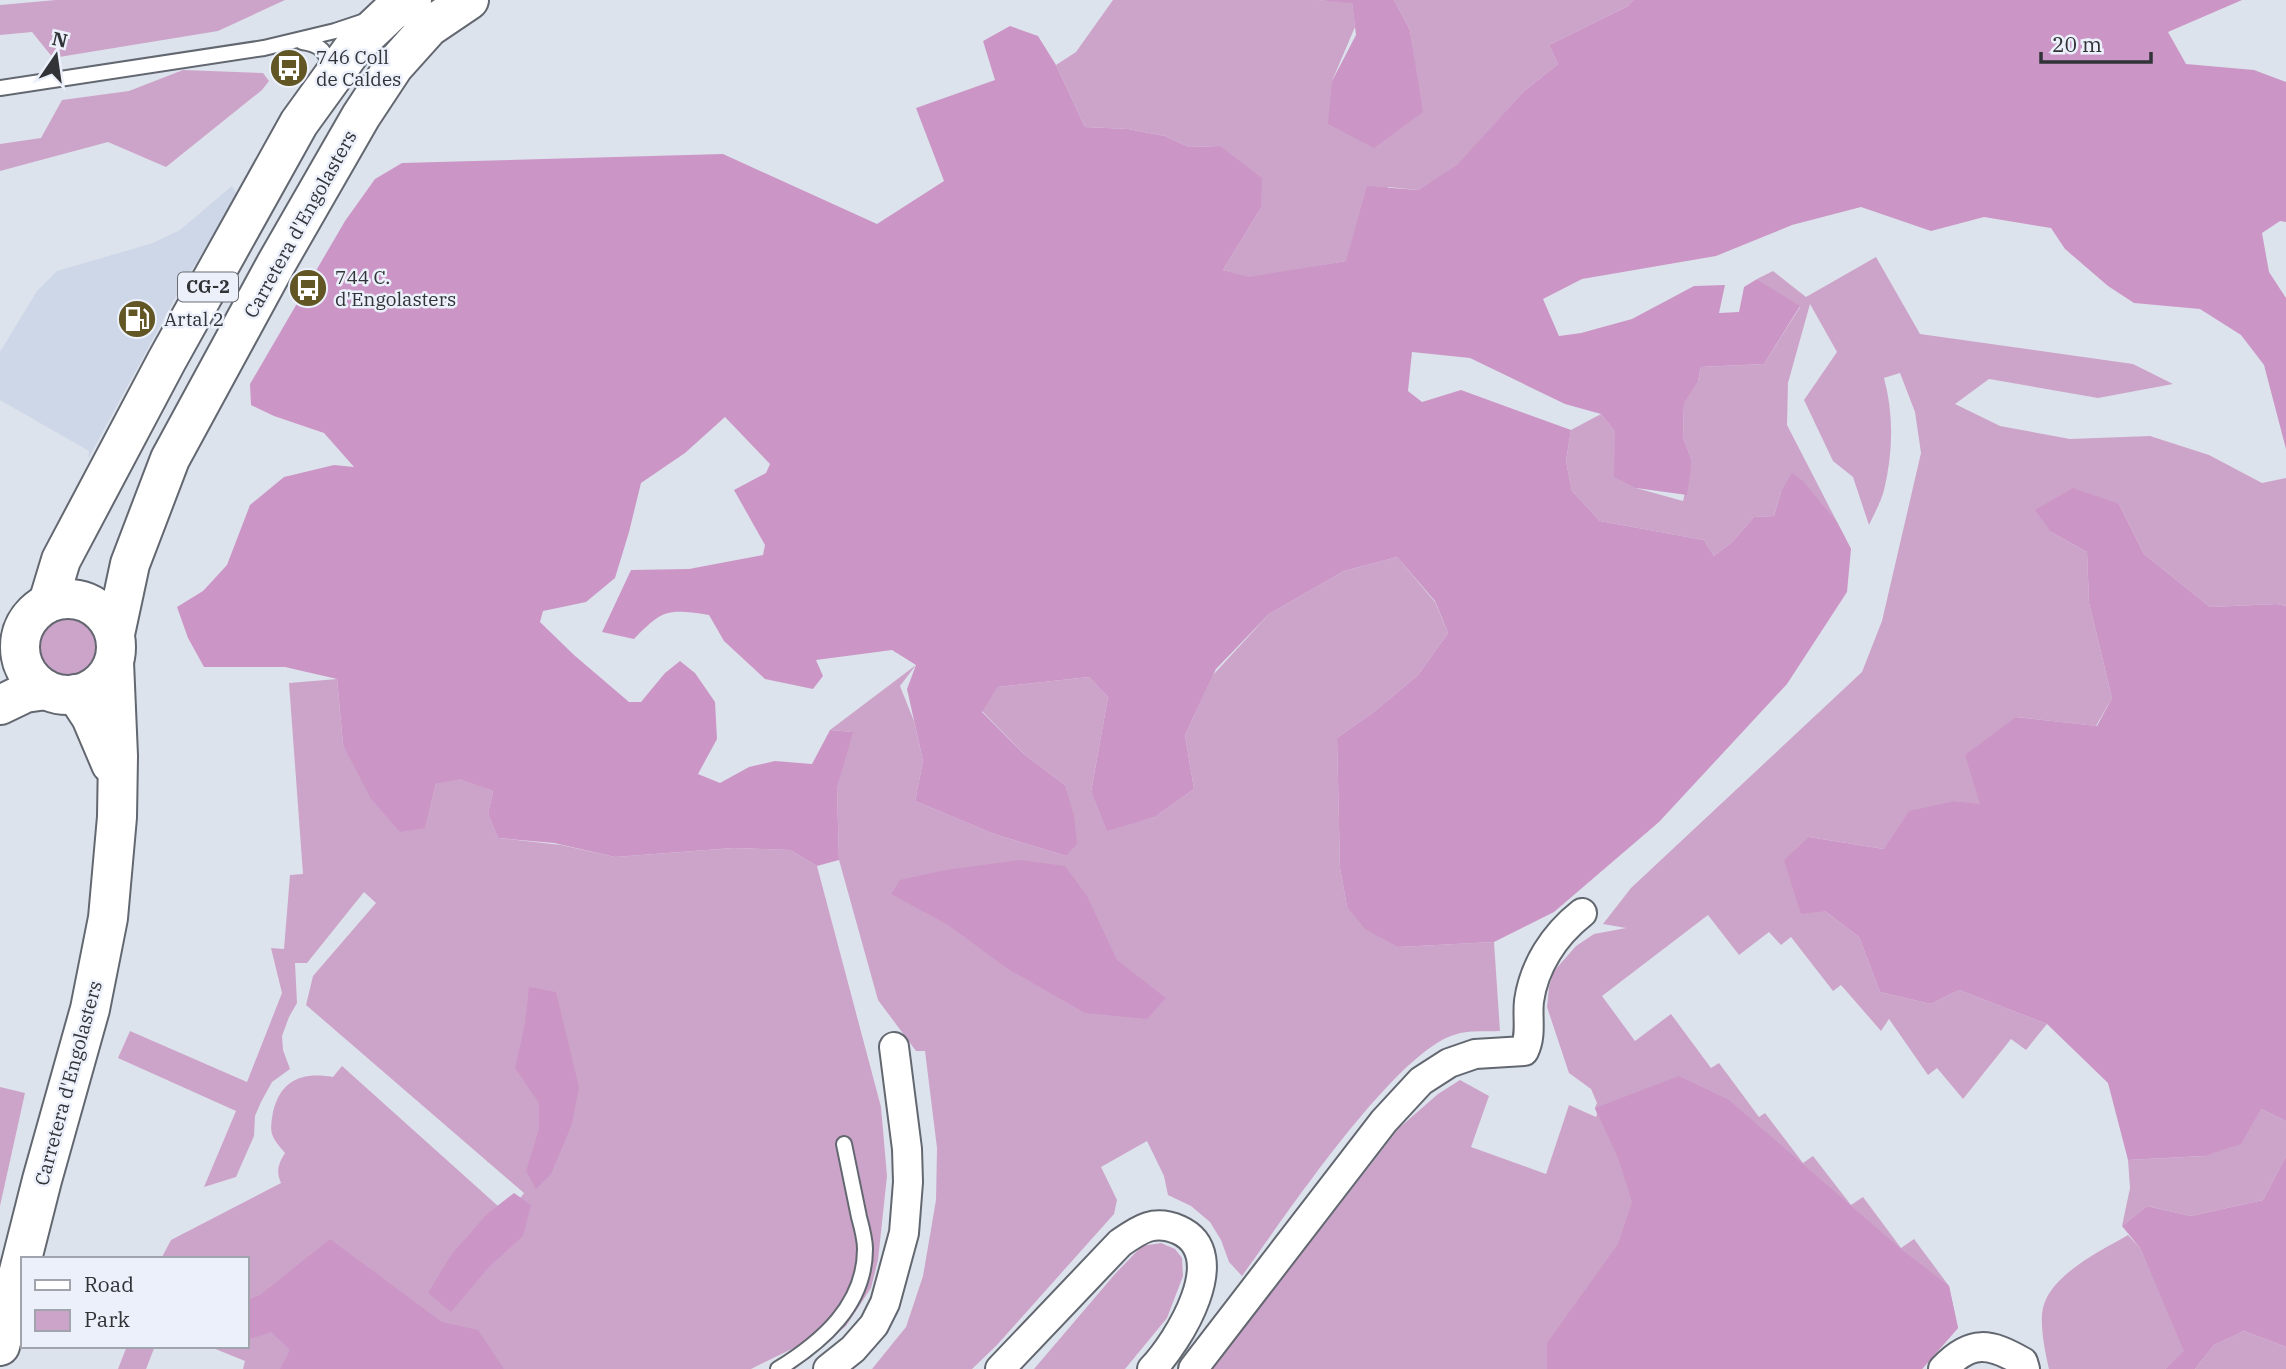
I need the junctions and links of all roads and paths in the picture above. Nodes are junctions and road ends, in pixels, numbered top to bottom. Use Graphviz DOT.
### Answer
graph roads {
  1 [pos="468,0"];
  2 [pos="402,6"];
  3 [pos="297,41"];
  4 [pos="0,88"];
  5 [pos="324,89"];
  6 [pos="48,603"];
  7 [pos="22,634"];
  8 [pos="115,648"];
  9 [pos="0,666"];
  10 [pos="61,692"];
  11 [pos="0,705"];
  12 [pos="117,817"];
  13 [pos="1582,913"];
  14 [pos="894,1047"];
  15 [pos="844,1144"];
  16 [pos="23,1257"];
  17 [pos="21,1263"];
  18 [pos="0,1346"];
  19 [pos="778,1369"];
  20 [pos="828,1369"];
  21 [pos="1000,1369"];
  22 [pos="1152,1369"];
  23 [pos="1193,1369"];
  24 [pos="1943,1369"];
  25 [pos="2025,1369"];
  1 -- 8 [label="main road, Carretera d'Engolasters / CG-2"];
  2 -- 3 [label="lane"];
  2 -- 5 [label="main road, CG-2"];
  3 -- 4 [label="lane"];
  3 -- 5 [label="lane"];
  5 -- 6 [label="main road, CG-2"];
  6 -- 7 [label="main road, CG-2"];
  6 -- 8 [label="main road"];
  7 -- 9 [label="main road, CG-2"];
  7 -- 10 [label="main road"];
  8 -- 10 [label="main road, CG-2"];
  8 -- 12 [label="main road, Carretera d'Engolasters"];
  10 -- 11 [label="main road, CG-2"];
  10 -- 12 [label="main road, Carretera d'Engolasters"];
  12 -- 16 [label="main road, Carretera d'Engolasters"];
  13 -- 23 [label="street"];
  14 -- 20 [label="street"];
  15 -- 19 [label="lane"];
  17 -- 18 [label="main road, Carretera d'Engolasters"];
  21 -- 22 [label="street"];
  24 -- 25 [label="street"];
}
